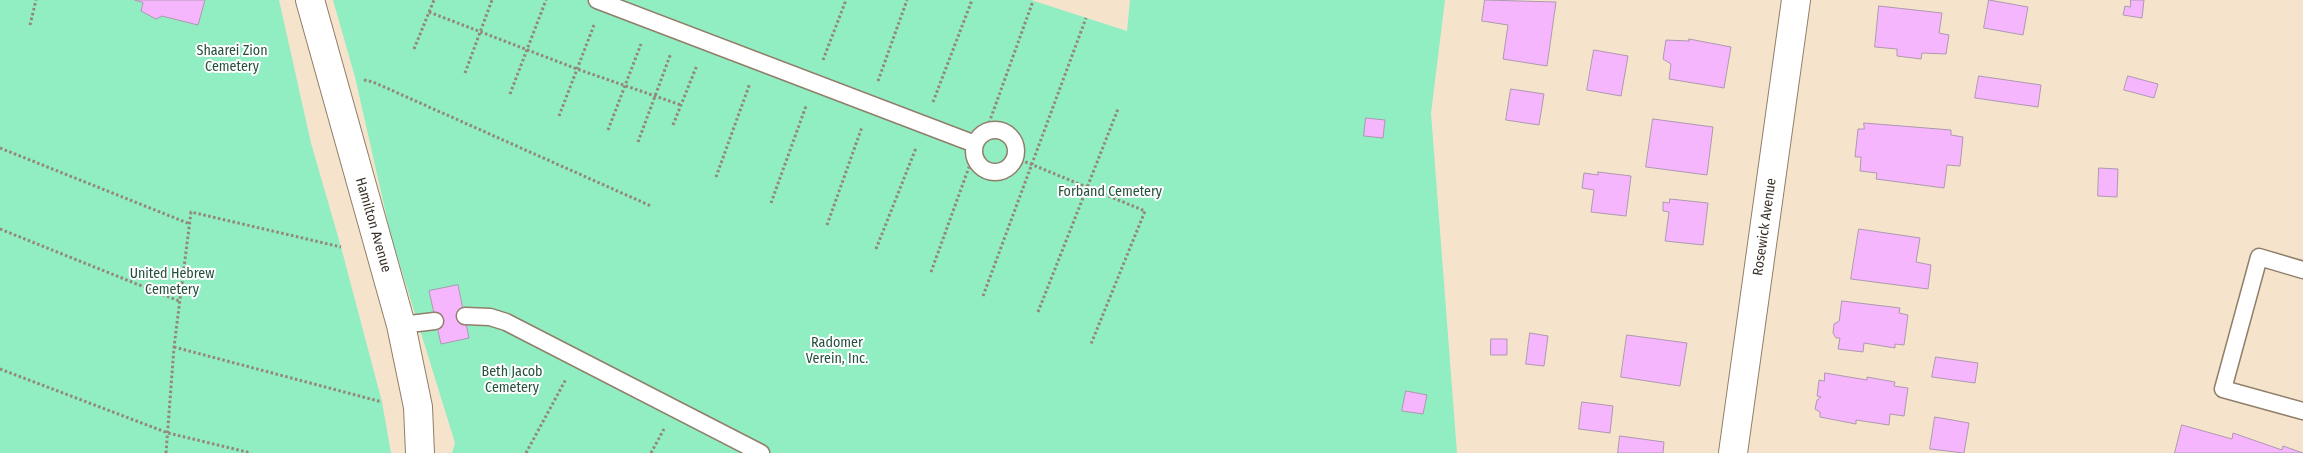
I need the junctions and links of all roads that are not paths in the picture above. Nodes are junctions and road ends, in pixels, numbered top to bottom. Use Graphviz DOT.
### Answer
graph roads {
  1 [pos="310,0"];
  2 [pos="1796,0"];
  3 [pos="600,1"];
  4 [pos="975,147"];
  5 [pos="2303,270"];
  6 [pos="465,316"];
  7 [pos="435,321"];
  8 [pos="401,325"];
  9 [pos="2303,411"];
  10 [pos="420,453"];
  11 [pos="761,453"];
  12 [pos="1733,453"];
  1 -- 8 [label="street, Hamilton Avenue"];
  2 -- 12 [label="street, Rosewick Avenue"];
  3 -- 4 [label="lane"];
  4 -- 4 [label="lane"];
  5 -- 9 [label="lane"];
  6 -- 11 [label="lane"];
  7 -- 8 [label="lane"];
  8 -- 10 [label="street, Hamilton Avenue"];
}
